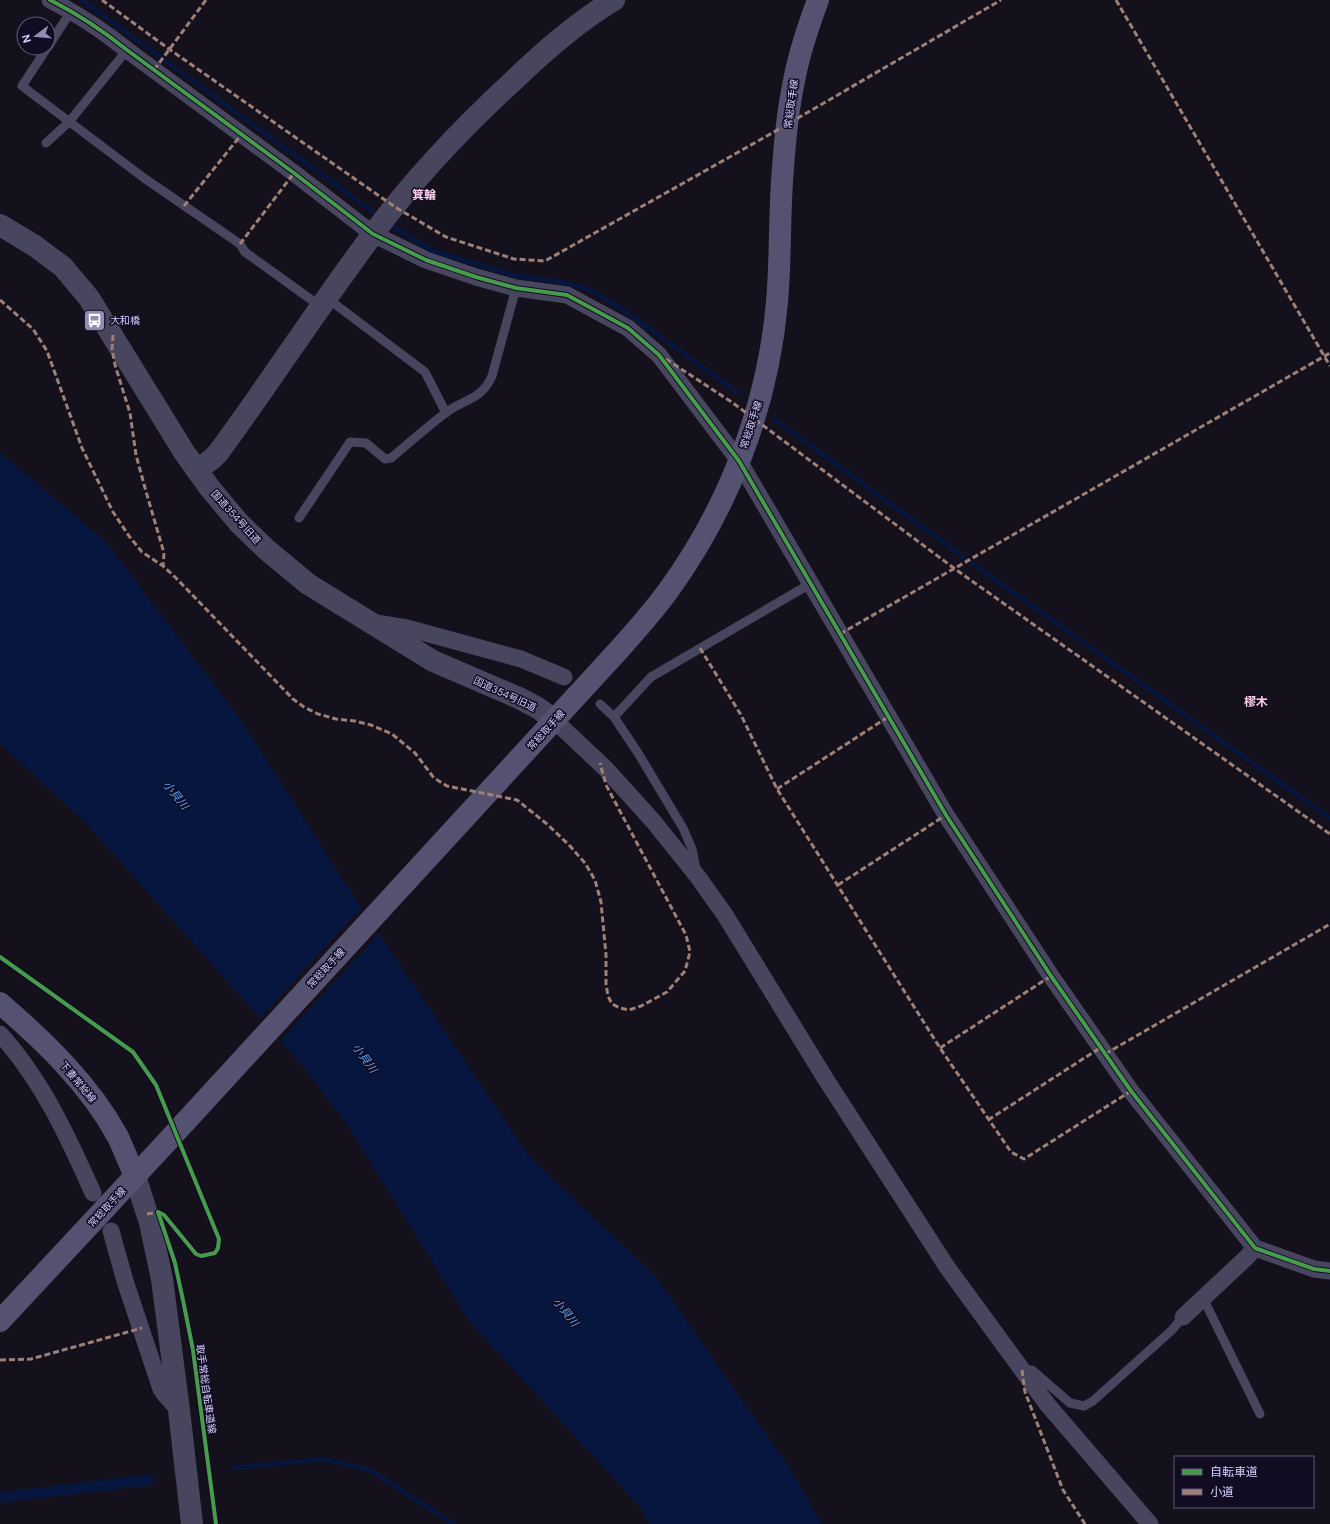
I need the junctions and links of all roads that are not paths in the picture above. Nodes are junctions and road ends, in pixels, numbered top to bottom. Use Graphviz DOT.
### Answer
graph roads {
  1 [pos="50,0"];
  2 [pos="614,0"];
  3 [pos="818,0"];
  4 [pos="71,11"];
  5 [pos="56,34"];
  6 [pos="127,50"];
  7 [pos="42,56"];
  8 [pos="69,122"];
  9 [pos="46,142"];
  10 [pos="0,225"];
  11 [pos="380,225"];
  12 [pos="516,288"];
  13 [pos="323,302"];
  14 [pos="446,413"];
  15 [pos="739,462"];
  16 [pos="197,470"];
  17 [pos="298,518"];
  18 [pos="810,584"];
  19 [pos="370,623"];
  20 [pos="564,677"];
  21 [pos="600,704"];
  22 [pos="614,717"];
  23 [pos="554,720"];
  24 [pos="698,877"];
  25 [pos="0,1003"];
  26 [pos="0,1034"];
  27 [pos="141,1168"];
  28 [pos="93,1193"];
  29 [pos="111,1231"];
  30 [pos="1255,1248"];
  31 [pos="1330,1271"];
  32 [pos="1203,1298"];
  33 [pos="1183,1317"];
  34 [pos="0,1320"];
  35 [pos="1022,1370"];
  36 [pos="179,1410"];
  37 [pos="1260,1414"];
  38 [pos="192,1524"];
  39 [pos="1150,1524"];
  1 -- 4 [label="street"];
  2 -- 11 [label="street"];
  3 -- 15 [label="main road, 常総取手線"];
  4 -- 5 [label="lane"];
  4 -- 6 [label="street"];
  6 -- 8 [label="lane"];
  6 -- 11 [label="street"];
  7 -- 8 [label="lane"];
  8 -- 9 [label="lane"];
  8 -- 13 [label="lane"];
  10 -- 16 [label="street, 国道354号旧道"];
  11 -- 12 [label="street"];
  11 -- 13 [label="street"];
  12 -- 14 [label="lane"];
  12 -- 15 [label="street"];
  13 -- 14 [label="lane"];
  13 -- 16 [label="street"];
  14 -- 17 [label="lane"];
  15 -- 18 [label="street"];
  15 -- 23 [label="main road, 常総取手線"];
  16 -- 19 [label="street, 国道354号旧道"];
  18 -- 22 [label="lane"];
  18 -- 30 [label="street"];
  19 -- 20 [label="street"];
  19 -- 23 [label="street, 国道354号旧道"];
  21 -- 22 [label="lane"];
  22 -- 24 [label="lane"];
  23 -- 24 [label="street"];
  23 -- 27 [label="main road, 常総取手線"];
  24 -- 35 [label="street"];
  25 -- 27 [label="main road, 下妻常総線"];
  26 -- 28 [label="street"];
  27 -- 34 [label="main road, 常総取手線"];
  27 -- 36 [label="street"];
  29 -- 36 [label="street"];
  30 -- 31 [label="street"];
  30 -- 32 [label="street"];
  32 -- 33 [label="street"];
  32 -- 37 [label="lane"];
  33 -- 35 [label="lane"];
  35 -- 39 [label="street"];
  36 -- 38 [label="street"];
}
